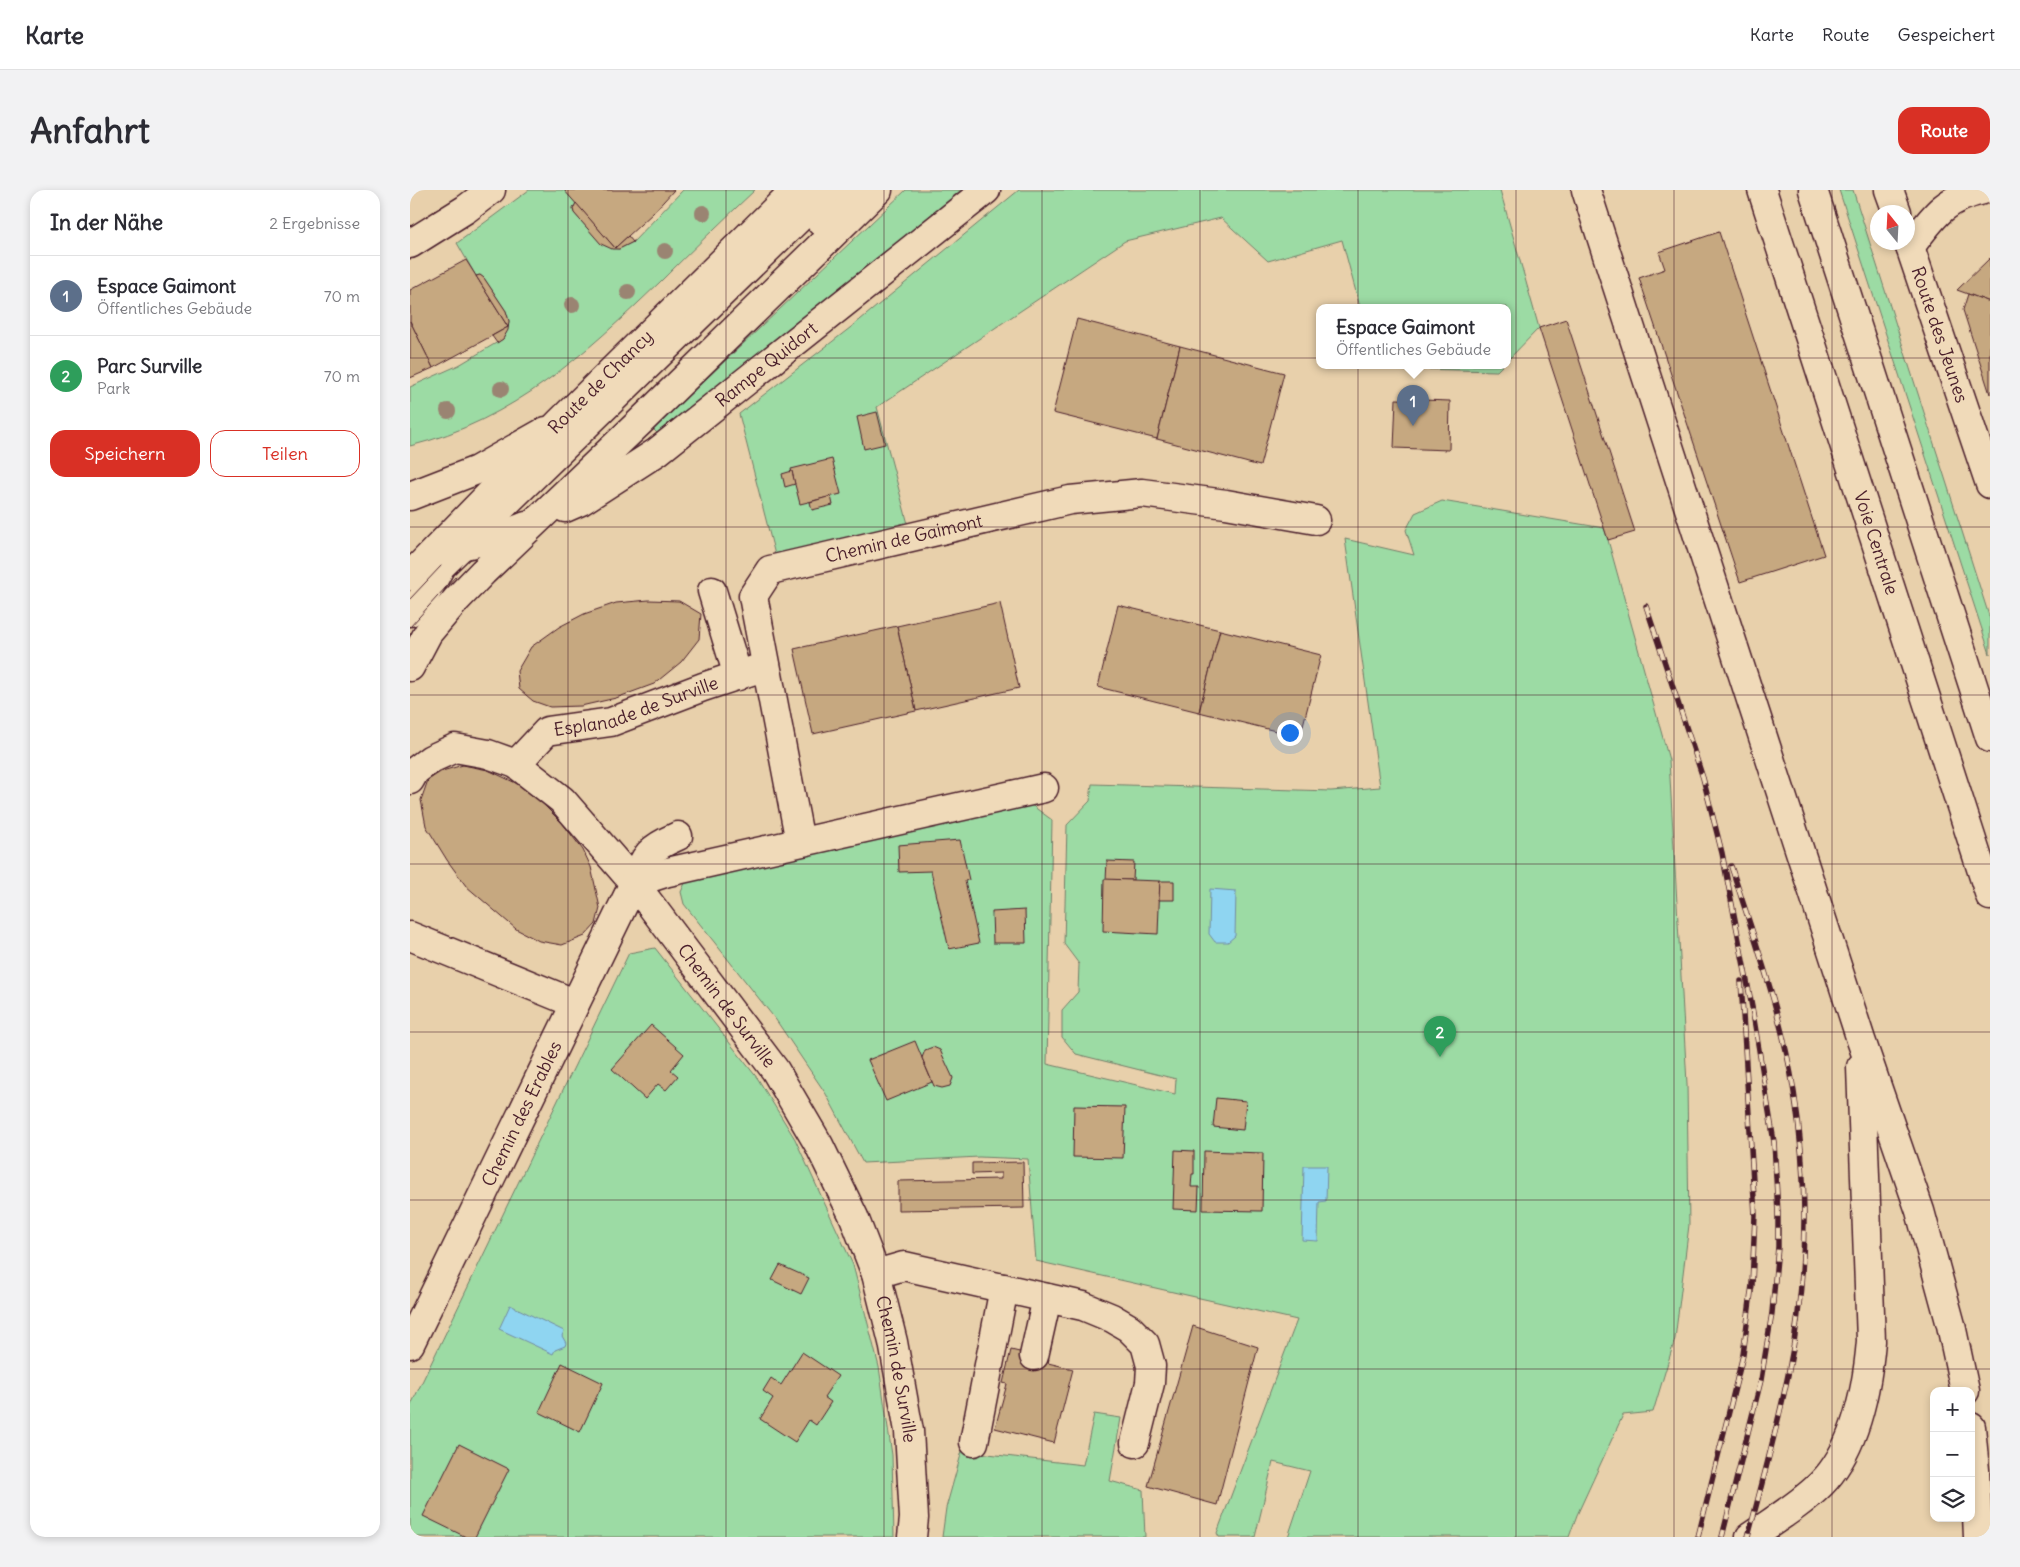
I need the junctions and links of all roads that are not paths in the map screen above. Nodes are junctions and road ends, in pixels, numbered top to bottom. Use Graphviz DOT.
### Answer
graph roads {
  1 [pos="491,190"];
  2 [pos="795,190"];
  3 [pos="828,190"];
  4 [pos="853,190"];
  5 [pos="878,190"];
  6 [pos="986,190"];
  7 [pos="1586,190"];
  8 [pos="1762,190"];
  9 [pos="1813,190"];
  10 [pos="1889,190"];
  11 [pos="1983,190"];
  12 [pos="1894,205"];
  13 [pos="1915,237"];
  14 [pos="410,244"];
  15 [pos="1911,250"];
  16 [pos="560,422"];
  17 [pos="1990,484"];
  18 [pos="410,496"];
  19 [pos="1316,520"];
  20 [pos="536,522"];
  21 [pos="493,538"];
  22 [pos="462,545"];
  23 [pos="423,552"];
  24 [pos="712,591"];
  25 [pos="415,594"];
  26 [pos="766,666"];
  27 [pos="410,667"];
  28 [pos="738,676"];
  29 [pos="1990,738"];
  30 [pos="516,764"];
  31 [pos="410,780"];
  32 [pos="1044,788"];
  33 [pos="678,836"];
  34 [pos="800,842"];
  35 [pos="634,884"];
  36 [pos="1990,896"];
  37 [pos="410,936"];
  38 [pos="574,1003"];
  39 [pos="1861,1040"];
  40 [pos="876,1274"];
  41 [pos="1004,1288"];
  42 [pos="1047,1298"];
  43 [pos="410,1344"];
  44 [pos="1034,1356"];
  45 [pos="1964,1387"];
  46 [pos="1971,1432"];
  47 [pos="974,1442"];
  48 [pos="1135,1443"];
  49 [pos="912,1537"];
  50 [pos="1750,1537"];
  51 [pos="1978,1537"];
  1 -- 14 [label="street"];
  2 -- 16 [label="street, Route de Chancy"];
  3 -- 22 [label="street"];
  4 -- 21 [label="street"];
  5 -- 20 [label="street"];
  6 -- 20 [label="street, Rampe Quidort"];
  7 -- 39 [label="street"];
  8 -- 36 [label="street, Voie Centrale"];
  9 -- 29 [label="street"];
  10 -- 12 [label="street"];
  11 -- 13 [label="street"];
  15 -- 17 [label="street, Route des Jeunes"];
  16 -- 18 [label="street"];
  16 -- 23 [label="street, Route de Chancy"];
  19 -- 26 [label="street, Chemin de Gaimont"];
  20 -- 21 [label="street"];
  20 -- 27 [label="street"];
  21 -- 22 [label="street"];
  21 -- 25 [label="street"];
  22 -- 23 [label="street"];
  22 -- 25 [label="street"];
  23 -- 25 [label="street, Route de Chancy"];
  24 -- 28 [label="street, Esplanade de Surville"];
  26 -- 28 [label="street, Esplanade de Surville"];
  26 -- 34 [label="street, Chemin de Gaimont"];
  28 -- 30 [label="street, Esplanade de Surville"];
  30 -- 31 [label="street"];
  30 -- 35 [label="street"];
  32 -- 34 [label="street"];
  33 -- 35 [label="street, Chemin des Erables"];
  34 -- 35 [label="street"];
  35 -- 38 [label="street, Chemin des Erables"];
  35 -- 40 [label="street, Chemin de Surville"];
  37 -- 38 [label="street"];
  38 -- 43 [label="street, Chemin des Erables"];
  39 -- 45 [label="street"];
  39 -- 50 [label="street"];
  40 -- 41 [label="street"];
  40 -- 49 [label="street, Chemin de Surville"];
  41 -- 42 [label="street"];
  41 -- 47 [label="street"];
  42 -- 44 [label="street"];
  42 -- 48 [label="street"];
  46 -- 51 [label="street"];
}
